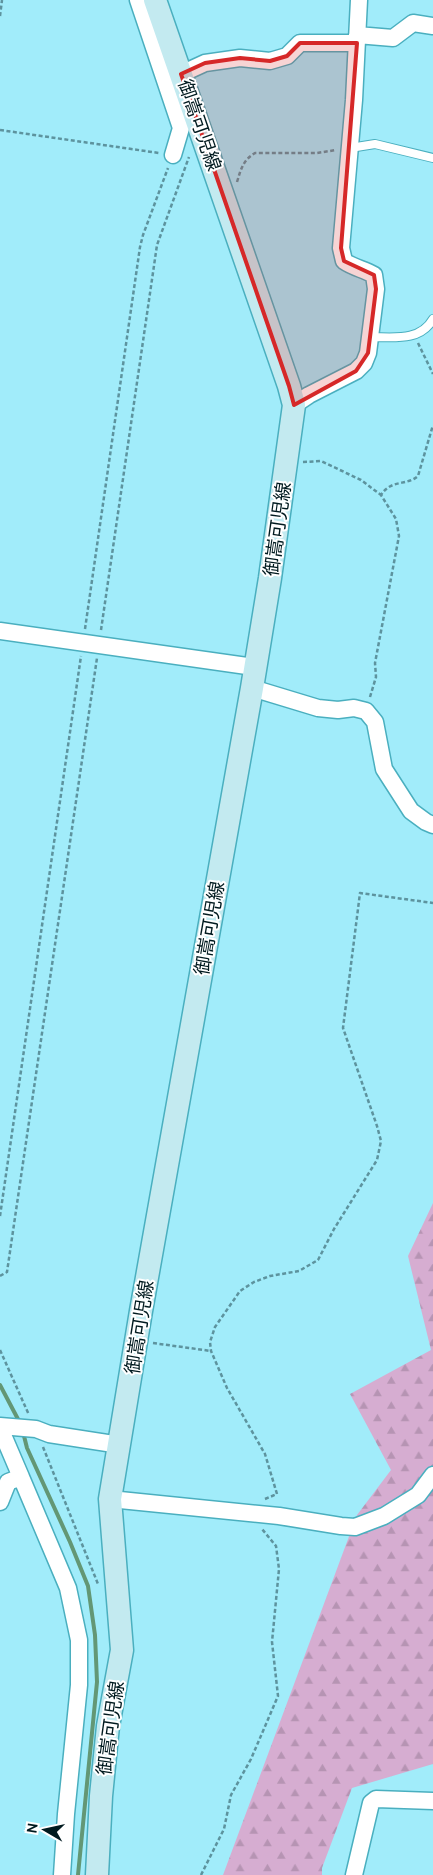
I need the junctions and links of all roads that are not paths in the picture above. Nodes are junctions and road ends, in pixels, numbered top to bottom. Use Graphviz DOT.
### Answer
graph roads {
  1 [pos="138,0"];
  2 [pos="155,0"];
  3 [pos="359,0"];
  4 [pos="433,26"];
  5 [pos="357,39"];
  6 [pos="181,74"];
  7 [pos="350,148"];
  8 [pos="172,155"];
  9 [pos="433,158"];
  10 [pos="433,319"];
  11 [pos="370,337"];
  12 [pos="294,405"];
  13 [pos="0,631"];
  14 [pos="253,678"];
  15 [pos="433,825"];
  16 [pos="4,1427"];
  17 [pos="120,1444"];
  18 [pos="433,1475"];
  19 [pos="9,1480"];
  20 [pos="110,1499"];
  21 [pos="0,1502"];
  22 [pos="433,1801"];
  23 [pos="62,1875"];
  24 [pos="97,1875"];
  25 [pos="354,1875"];
  26 [pos="362,1875"];
  1 -- 8 [label="street"];
  2 -- 6 [label="main road, 御嵩可児線"];
  3 -- 5 [label="street"];
  4 -- 5 [label="street"];
  5 -- 6 [label="street"];
  5 -- 7 [label="street"];
  6 -- 12 [label="main road, 御嵩可児線"];
  7 -- 9 [label="lane"];
  7 -- 11 [label="street"];
  10 -- 11 [label="lane"];
  11 -- 12 [label="street"];
  12 -- 14 [label="main road, 御嵩可児線"];
  13 -- 14 [label="street"];
  14 -- 15 [label="street"];
  14 -- 17 [label="main road, 御嵩可児線"];
  16 -- 17 [label="street"];
  16 -- 19 [label="street"];
  17 -- 20 [label="main road, 御嵩可児線"];
  18 -- 20 [label="street"];
  19 -- 21 [label="street"];
  19 -- 23 [label="street"];
  20 -- 24 [label="main road, 御嵩可児線"];
  22 -- 25 [label="street"];
  25 -- 26 [label="street"];
}
